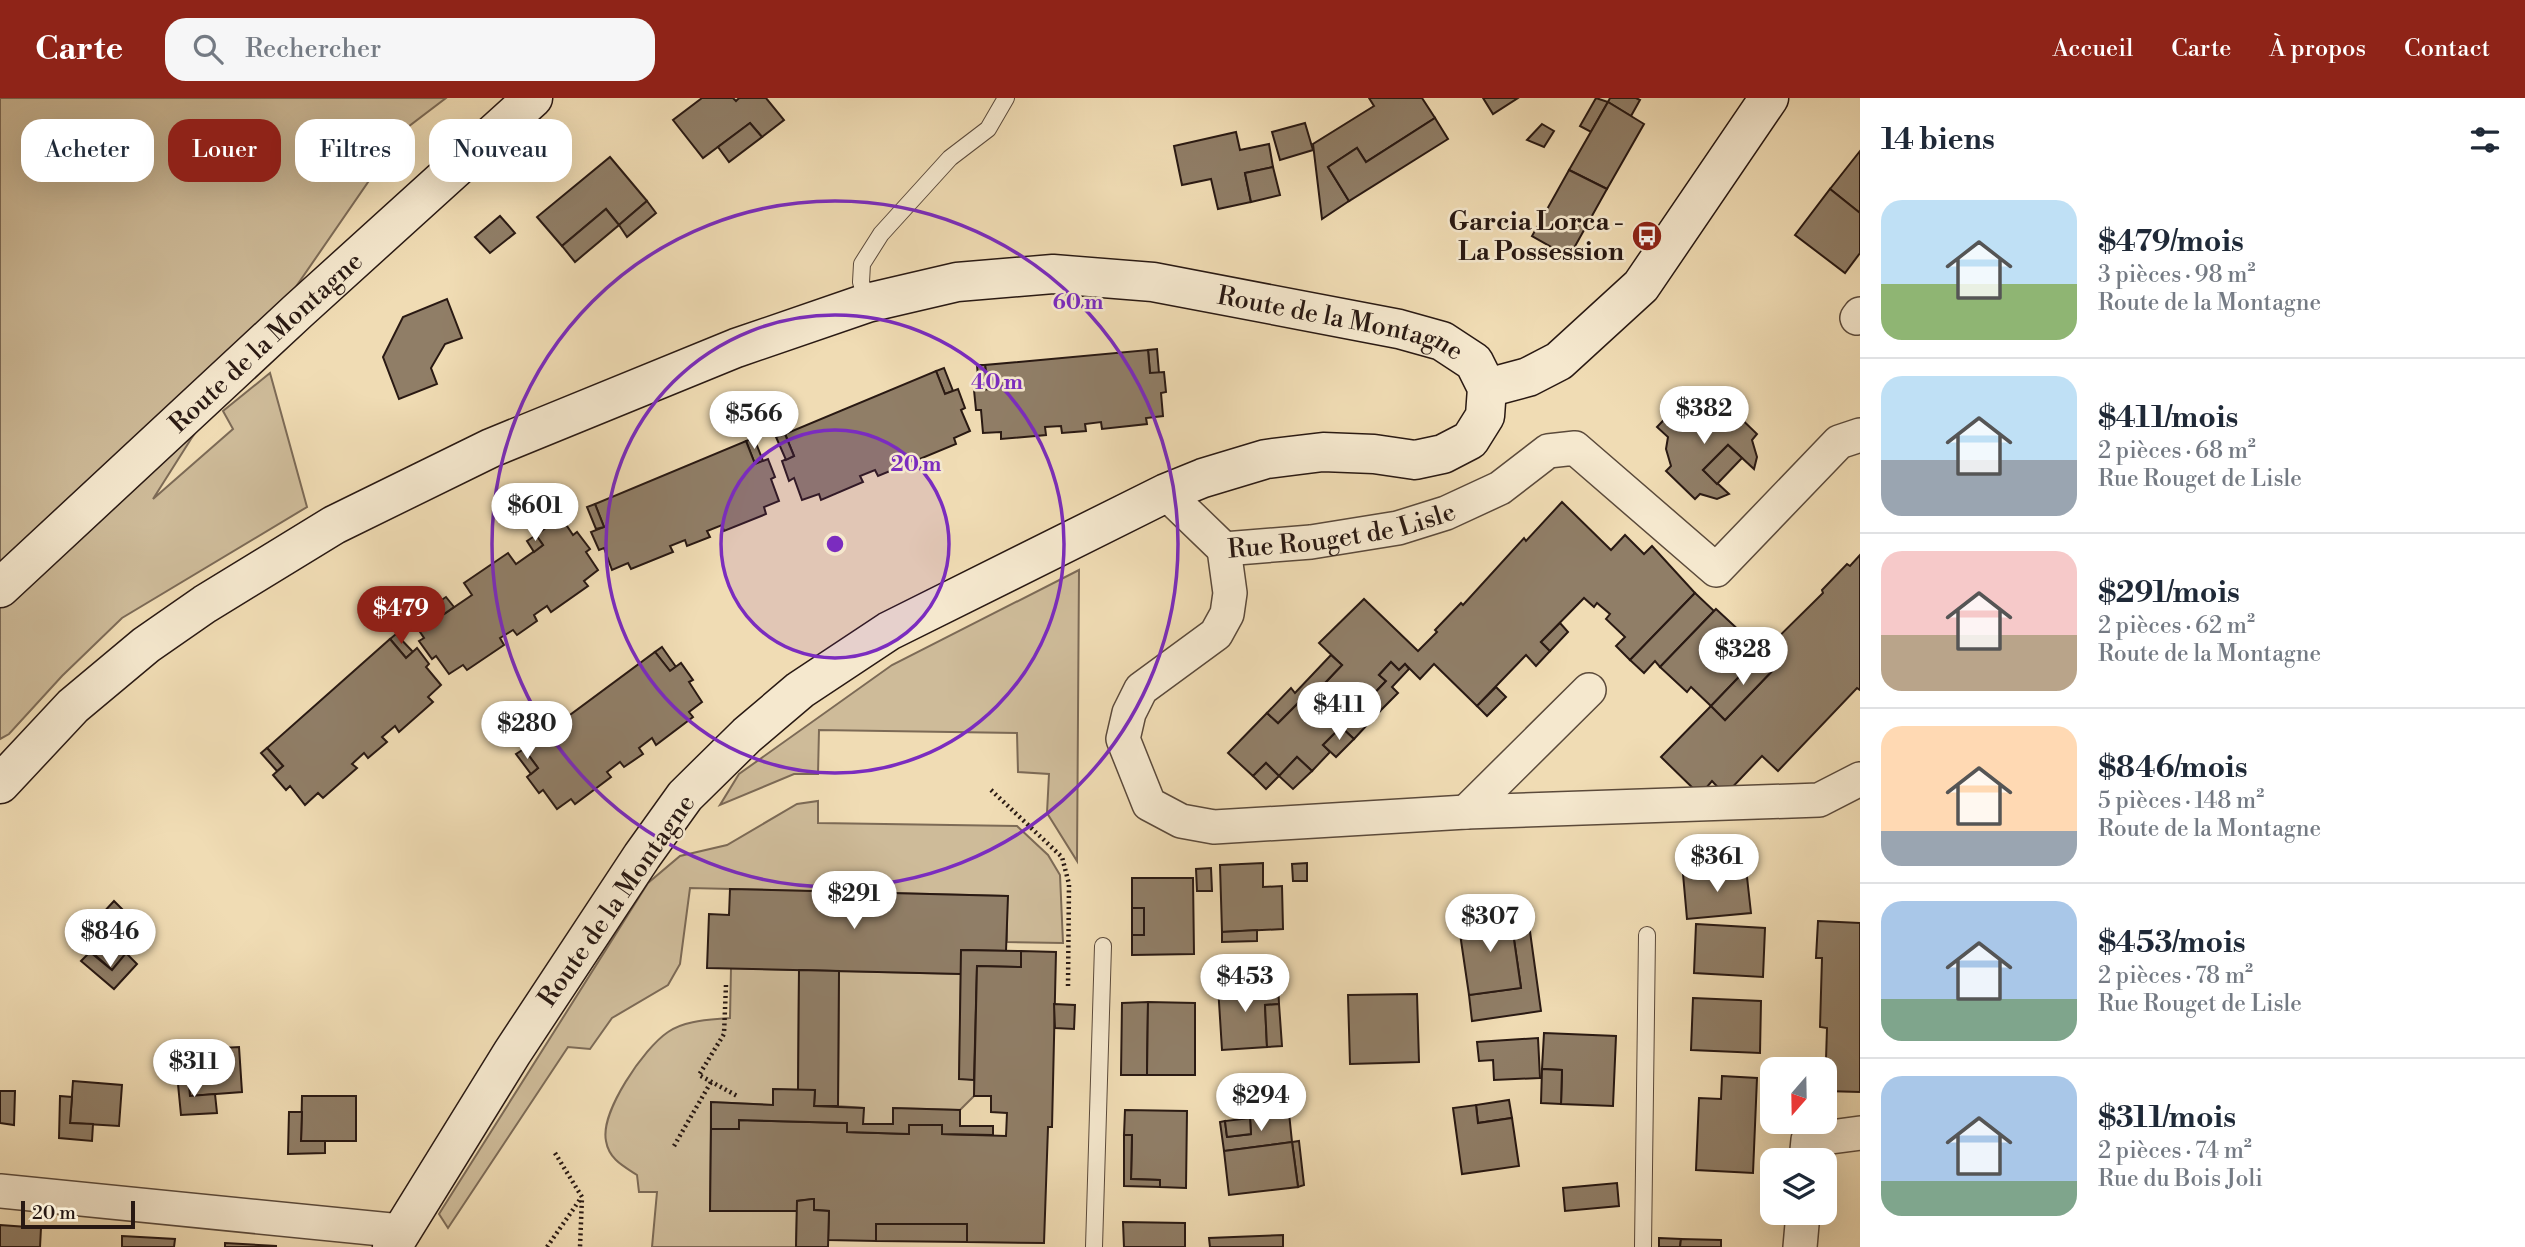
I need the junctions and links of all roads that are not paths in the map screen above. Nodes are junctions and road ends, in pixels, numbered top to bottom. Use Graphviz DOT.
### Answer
graph roads {
  1 [pos="533,98"];
  2 [pos="1006,98"];
  3 [pos="1769,98"];
  4 [pos="867,303"];
  5 [pos="1487,388"];
  6 [pos="1860,435"];
  7 [pos="1166,494"];
  8 [pos="1224,549"];
  9 [pos="0,588"];
  10 [pos="1589,690"];
  11 [pos="1860,779"];
  12 [pos="0,784"];
  13 [pos="1466,812"];
  14 [pos="1647,935"];
  15 [pos="1103,946"];
  16 [pos="1860,1133"];
  17 [pos="1807,1148"];
  18 [pos="0,1191"];
  19 [pos="1801,1225"];
  20 [pos="397,1239"];
  21 [pos="1094,1247"];
  22 [pos="1643,1247"];
  23 [pos="1800,1247"];
  1 -- 9 [label="main road, Route de la Montagne"];
  2 -- 4 [label="lane"];
  3 -- 5 [label="main road"];
  4 -- 5 [label="main road, Route de la Montagne"];
  4 -- 12 [label="main road, Route de la Montagne"];
  5 -- 7 [label="main road, Route de la Montagne"];
  6 -- 8 [label="street, Rue Rouget de Lisle"];
  7 -- 8 [label="street"];
  7 -- 20 [label="main road, Route de la Montagne"];
  8 -- 13 [label="street, Rue Rouget de Lisle"];
  10 -- 13 [label="street"];
  11 -- 13 [label="street, Rue Rouget de Lisle"];
  14 -- 22 [label="lane"];
  15 -- 21 [label="lane"];
  16 -- 17 [label="street"];
  18 -- 20 [label="street"];
  19 -- 23 [label="street"];
}
